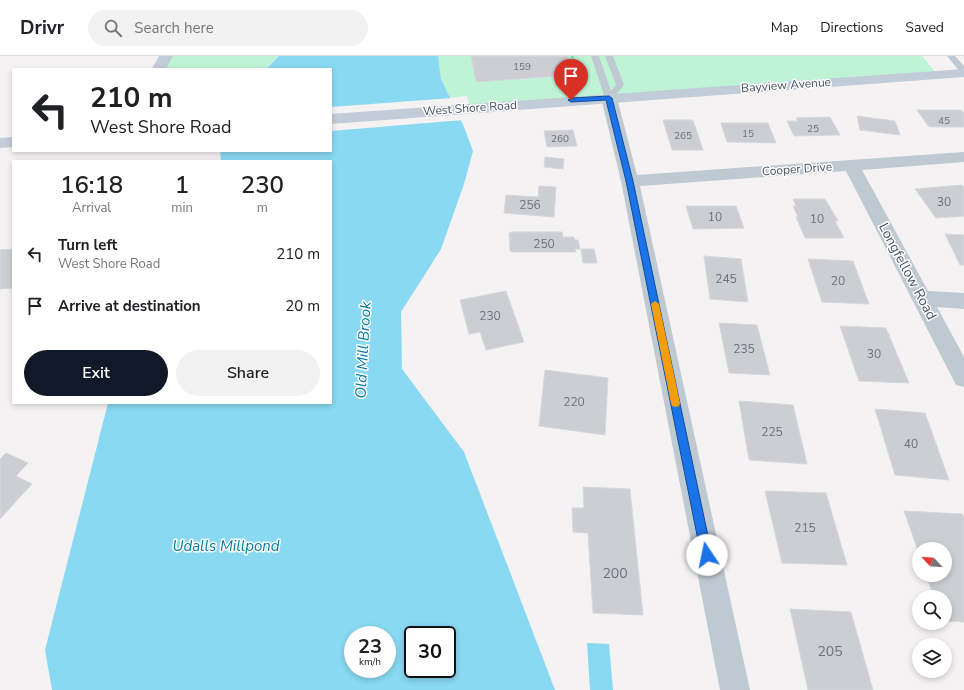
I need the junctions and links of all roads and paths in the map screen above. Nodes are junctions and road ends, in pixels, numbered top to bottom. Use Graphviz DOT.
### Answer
graph roads {
  1 [pos="166,56"];
  2 [pos="609,56"];
  3 [pos="951,56"];
  4 [pos="596,57"];
  5 [pos="160,68"];
  6 [pos="964,72"];
  7 [pos="609,98"];
  8 [pos="332,118"];
  9 [pos="12,142"];
  10 [pos="0,143"];
  11 [pos="964,157"];
  12 [pos="851,165"];
  13 [pos="630,181"];
  14 [pos="922,298"];
  15 [pos="964,301"];
  16 [pos="964,378"];
  17 [pos="735,690"];
  1 -- 5 [label="main road"];
  2 -- 4 [label="lane"];
  2 -- 7 [label="lane"];
  3 -- 6 [label="lane"];
  4 -- 7 [label="lane"];
  6 -- 7 [label="main road, Bayview Avenue"];
  7 -- 8 [label="main road, West Shore Road"];
  7 -- 13 [label="street"];
  9 -- 10 [label="main road"];
  11 -- 12 [label="street, Cooper Drive"];
  12 -- 13 [label="street, Cooper Drive"];
  12 -- 14 [label="street, Longfellow Road"];
  13 -- 17 [label="street"];
  14 -- 15 [label="street"];
  14 -- 16 [label="street, Longfellow Road"];
}
